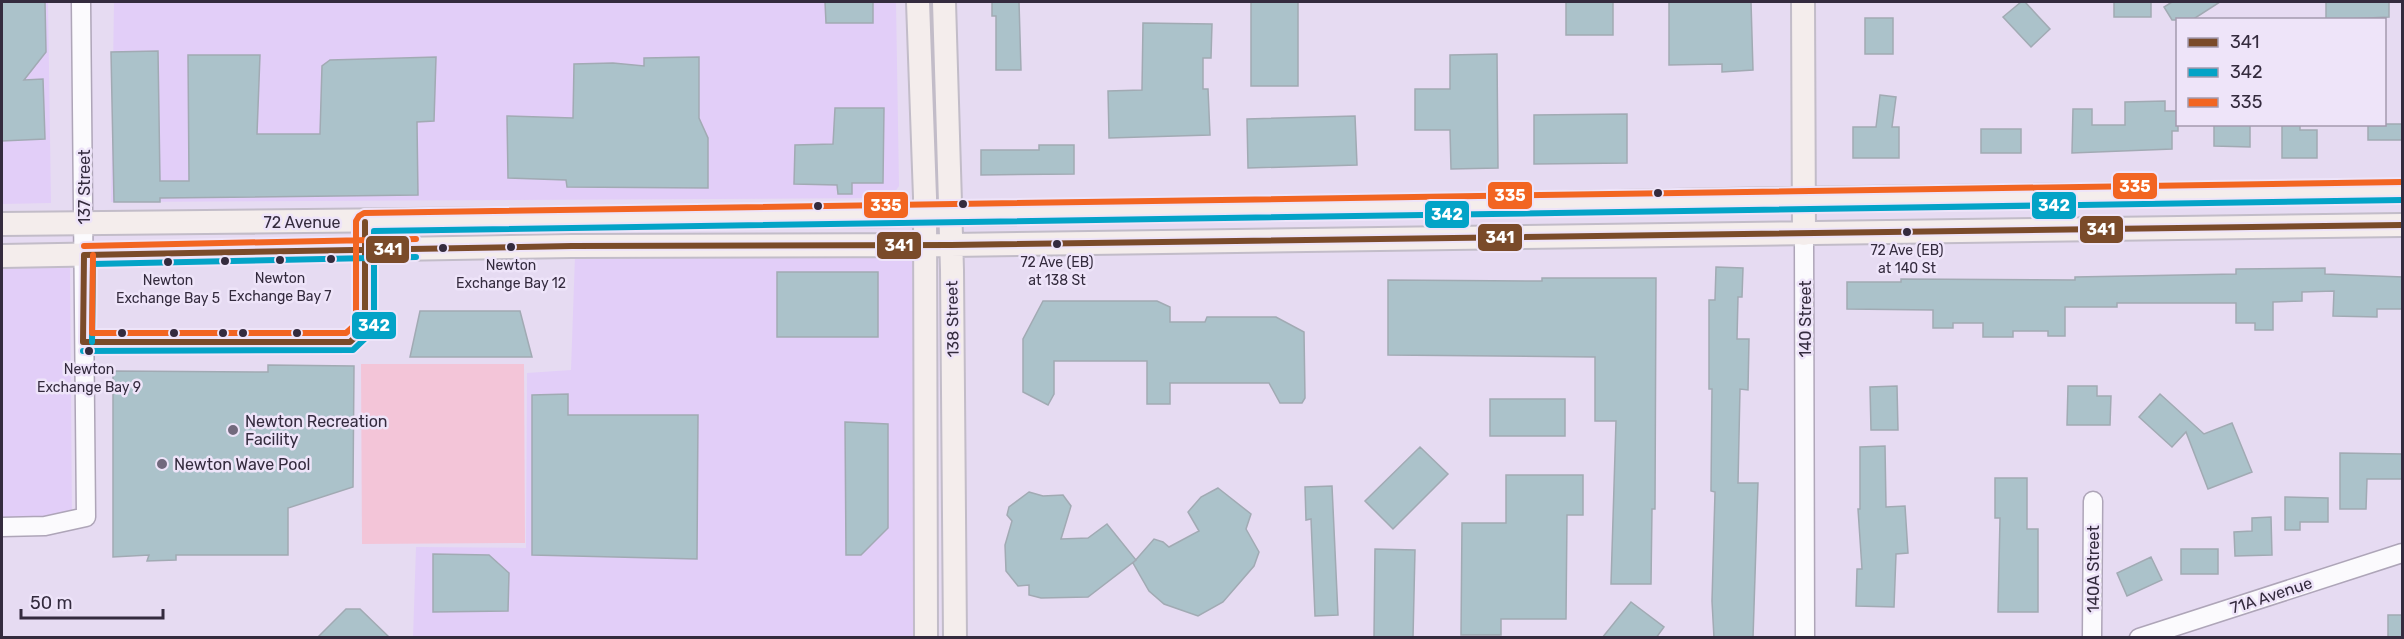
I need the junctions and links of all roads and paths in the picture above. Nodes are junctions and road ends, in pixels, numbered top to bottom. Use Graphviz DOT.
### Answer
graph roads {
  1 [pos="81,2"];
  2 [pos="918,2"];
  3 [pos="944,2"];
  4 [pos="1803,2"];
  5 [pos="2403,191"];
  6 [pos="1805,199"];
  7 [pos="950,214"];
  8 [pos="925,215"];
  9 [pos="84,223"];
  10 [pos="2,224"];
  11 [pos="2403,225"];
  12 [pos="1804,234"];
  13 [pos="925,244"];
  14 [pos="951,245"];
  15 [pos="84,255"];
  16 [pos="2,256"];
  17 [pos="2093,501"];
  18 [pos="2,527"];
  19 [pos="2403,553"];
  20 [pos="926,638"];
  21 [pos="955,638"];
  22 [pos="1805,638"];
  23 [pos="2092,638"];
  24 [pos="2139,638"];
  1 -- 9 [label="street, 137 Street"];
  2 -- 8 [label="main road, 138 Street"];
  3 -- 7 [label="main road, 138 Street"];
  4 -- 6 [label="main road, 140 Street"];
  5 -- 6 [label="main road, 72 Avenue"];
  6 -- 7 [label="main road, 72 Avenue"];
  6 -- 12 [label="main road, 140 Street"];
  7 -- 8 [label="main road, 72 Avenue"];
  7 -- 14 [label="main road, 138 Street"];
  8 -- 9 [label="main road, 72 Avenue"];
  8 -- 13 [label="main road, 138 Street"];
  9 -- 10 [label="main road, 72 Avenue"];
  9 -- 15 [label="street, 137 Street"];
  11 -- 12 [label="main road, 72 Avenue"];
  12 -- 14 [label="main road, 72 Avenue"];
  12 -- 22 [label="street, 140 Street"];
  13 -- 14 [label="main road, 72 Avenue"];
  13 -- 15 [label="main road, 72 Avenue"];
  13 -- 20 [label="main road, 138 Street"];
  14 -- 21 [label="main road, 138 Street"];
  15 -- 16 [label="main road, 72 Avenue"];
  15 -- 18 [label="street, 137 Street"];
  17 -- 23 [label="street, 140A Street"];
  19 -- 24 [label="street, 71A Avenue"];
}
